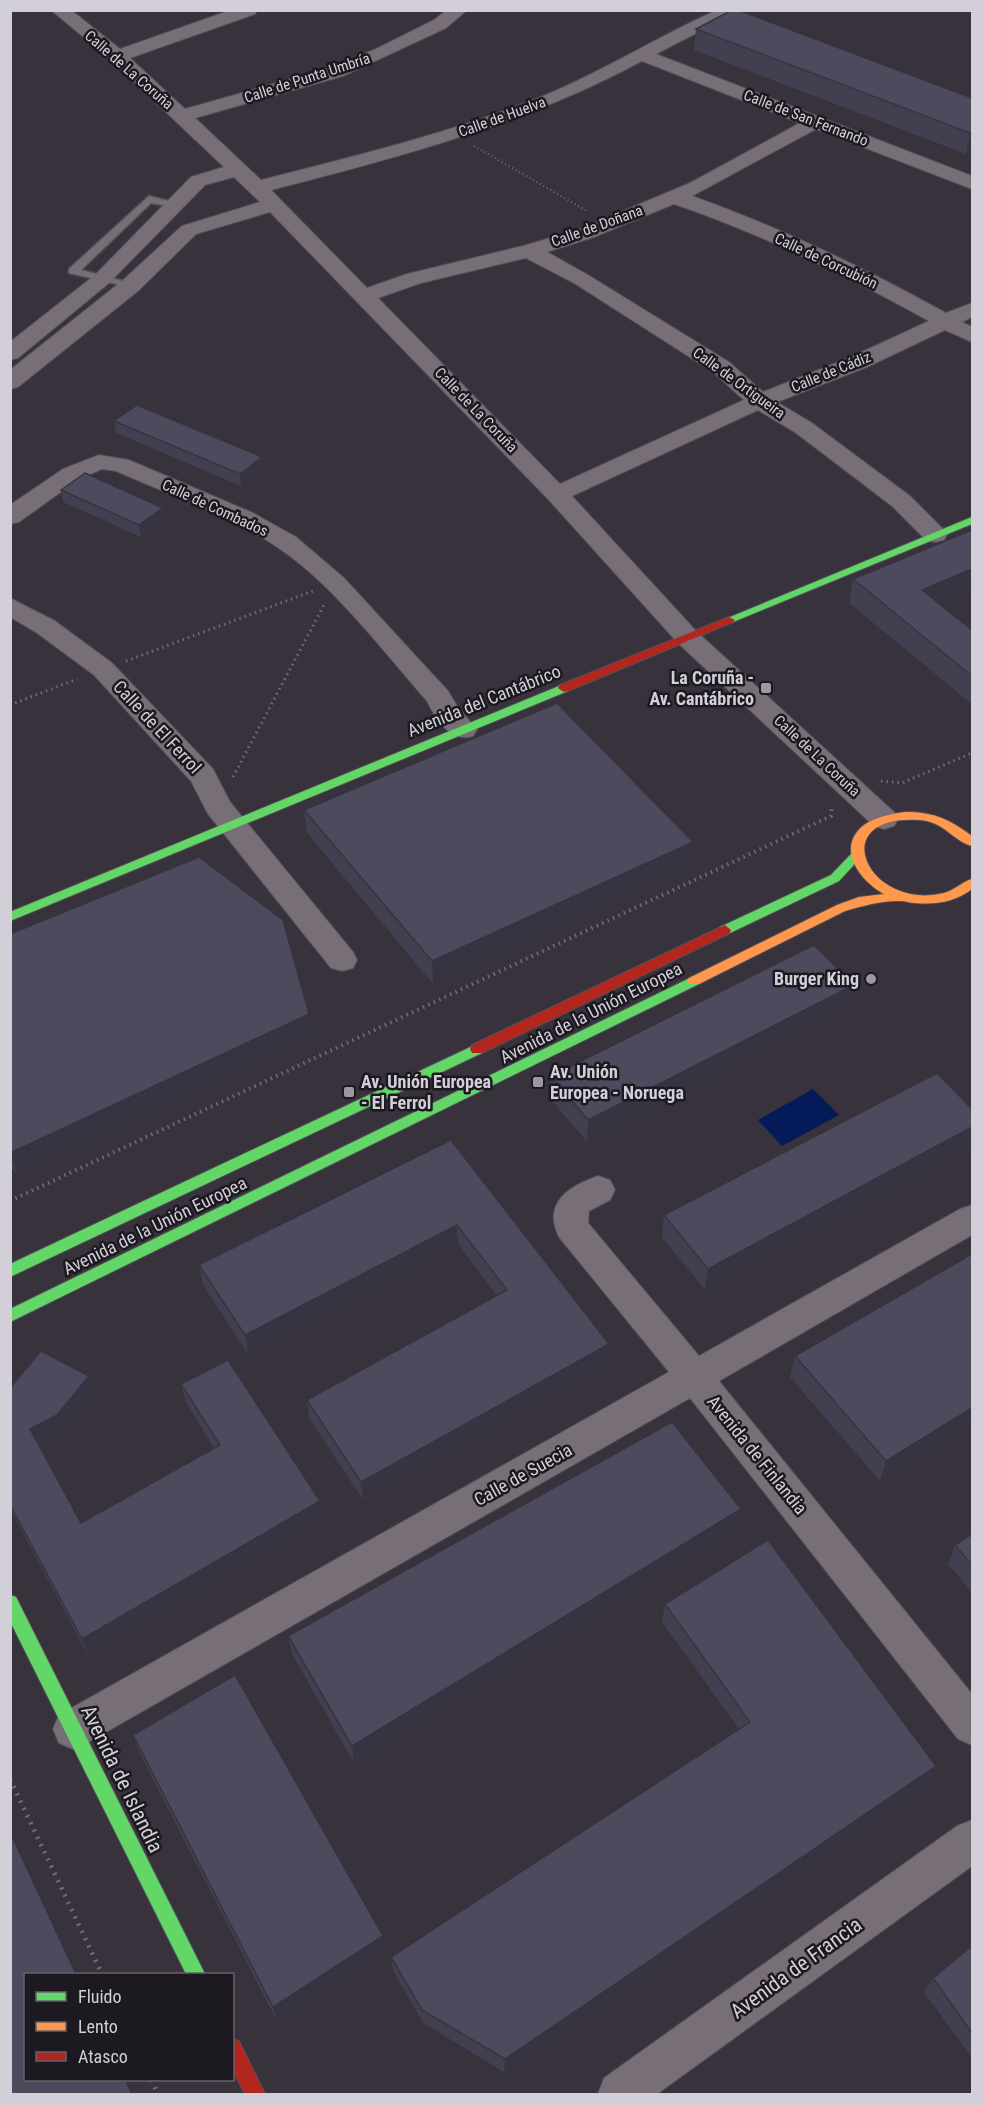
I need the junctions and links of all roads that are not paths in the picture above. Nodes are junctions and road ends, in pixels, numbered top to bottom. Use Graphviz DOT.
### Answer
graph roads {
  1 [pos="59,10"];
  2 [pos="249,10"];
  3 [pos="459,10"];
  4 [pos="733,10"];
  5 [pos="640,54"];
  6 [pos="117,56"];
  7 [pos="182,116"];
  8 [pos="815,122"];
  9 [pos="236,170"];
  10 [pos="972,183"];
  11 [pos="257,187"];
  12 [pos="674,197"];
  13 [pos="175,204"];
  14 [pos="274,204"];
  15 [pos="529,251"];
  16 [pos="102,279"];
  17 [pos="130,286"];
  18 [pos="364,295"];
  19 [pos="972,309"];
  20 [pos="948,321"];
  21 [pos="972,336"];
  22 [pos="10,353"];
  23 [pos="10,382"];
  24 [pos="760,401"];
  25 [pos="557,494"];
  26 [pos="10,517"];
  27 [pos="972,520"];
  28 [pos="935,535"];
  29 [pos="10,606"];
  30 [pos="687,637"];
  31 [pos="463,730"];
  32 [pos="948,812"];
  33 [pos="225,816"];
  34 [pos="927,816"];
  35 [pos="884,819"];
  36 [pos="972,842"];
  37 [pos="857,855"];
  38 [pos="971,887"];
  39 [pos="901,896"];
  40 [pos="10,917"];
  41 [pos="342,960"];
  42 [pos="598,1190"];
  43 [pos="972,1219"];
  44 [pos="10,1271"];
  45 [pos="10,1316"];
  46 [pos="695,1377"];
  47 [pos="10,1603"];
  48 [pos="972,1725"];
  49 [pos="73,1729"];
  50 [pos="972,1841"];
  51 [pos="195,1973"];
  52 [pos="234,2052"];
  53 [pos="255,2094"];
  54 [pos="620,2094"];
  1 -- 6 [label="street, Calle de La Coruña"];
  2 -- 6 [label="street"];
  3 -- 7 [label="street, Calle de Punta Umbría"];
  4 -- 5 [label="street, Calle de Huelva"];
  5 -- 8 [label="street, Calle de San Fernando"];
  5 -- 11 [label="street, Calle de Huelva"];
  6 -- 7 [label="street, Calle de La Coruña"];
  7 -- 9 [label="street, Calle de La Coruña"];
  8 -- 10 [label="street, Calle de San Fernando"];
  8 -- 12 [label="street, Calle de Doñana"];
  9 -- 11 [label="street, Calle de La Coruña"];
  9 -- 13 [label="street"];
  11 -- 14 [label="street, Calle de La Coruña"];
  12 -- 15 [label="street, Calle de Doñana"];
  12 -- 20 [label="street, Calle de Corcubión"];
  13 -- 16 [label="street"];
  13 -- 16 [label="lane"];
  14 -- 17 [label="street"];
  14 -- 18 [label="street, Calle de La Coruña"];
  15 -- 18 [label="street, Calle de Doñana"];
  15 -- 24 [label="street, Calle de Ortigueira"];
  16 -- 17 [label="lane"];
  16 -- 22 [label="street"];
  17 -- 23 [label="street"];
  18 -- 25 [label="street, Calle de La Coruña"];
  19 -- 20 [label="street, Calle de Cádiz"];
  20 -- 21 [label="street, Calle de Corcubión"];
  20 -- 24 [label="street, Calle de Cádiz"];
  24 -- 25 [label="street, Calle de Cádiz"];
  24 -- 28 [label="street, Calle de Ortigueira"];
  25 -- 30 [label="street, Calle de La Coruña"];
  26 -- 31 [label="street, Calle de Combados"];
  27 -- 28 [label="main road, Avenida del Cantábrico"];
  28 -- 30 [label="main road, Avenida del Cantábrico"];
  29 -- 33 [label="street, Calle de El Ferrol"];
  30 -- 31 [label="main road, Avenida del Cantábrico"];
  30 -- 35 [label="street, Calle de La Coruña"];
  31 -- 33 [label="main road, Avenida del Cantábrico"];
  32 -- 34 [label="main road"];
  33 -- 40 [label="main road, Avenida del Cantábrico"];
  33 -- 41 [label="street, Calle de El Ferrol"];
  34 -- 35 [label="main road"];
  34 -- 36 [label="main road"];
  35 -- 37 [label="main road"];
  37 -- 39 [label="main road"];
  37 -- 44 [label="main road, Avenida de la Unión Europea"];
  38 -- 39 [label="main road"];
  39 -- 45 [label="main road, Avenida de la Unión Europea"];
  42 -- 46 [label="street, Avenida de Finlandia"];
  43 -- 46 [label="street, Calle de Suecia"];
  46 -- 48 [label="street, Avenida de Finlandia"];
  46 -- 49 [label="street, Calle de Suecia"];
  47 -- 49 [label="main road, Avenida de Islandia"];
  49 -- 51 [label="main road, Avenida de Islandia"];
  50 -- 54 [label="street, Avenida de Francia"];
  52 -- 53 [label="main road"];
}
